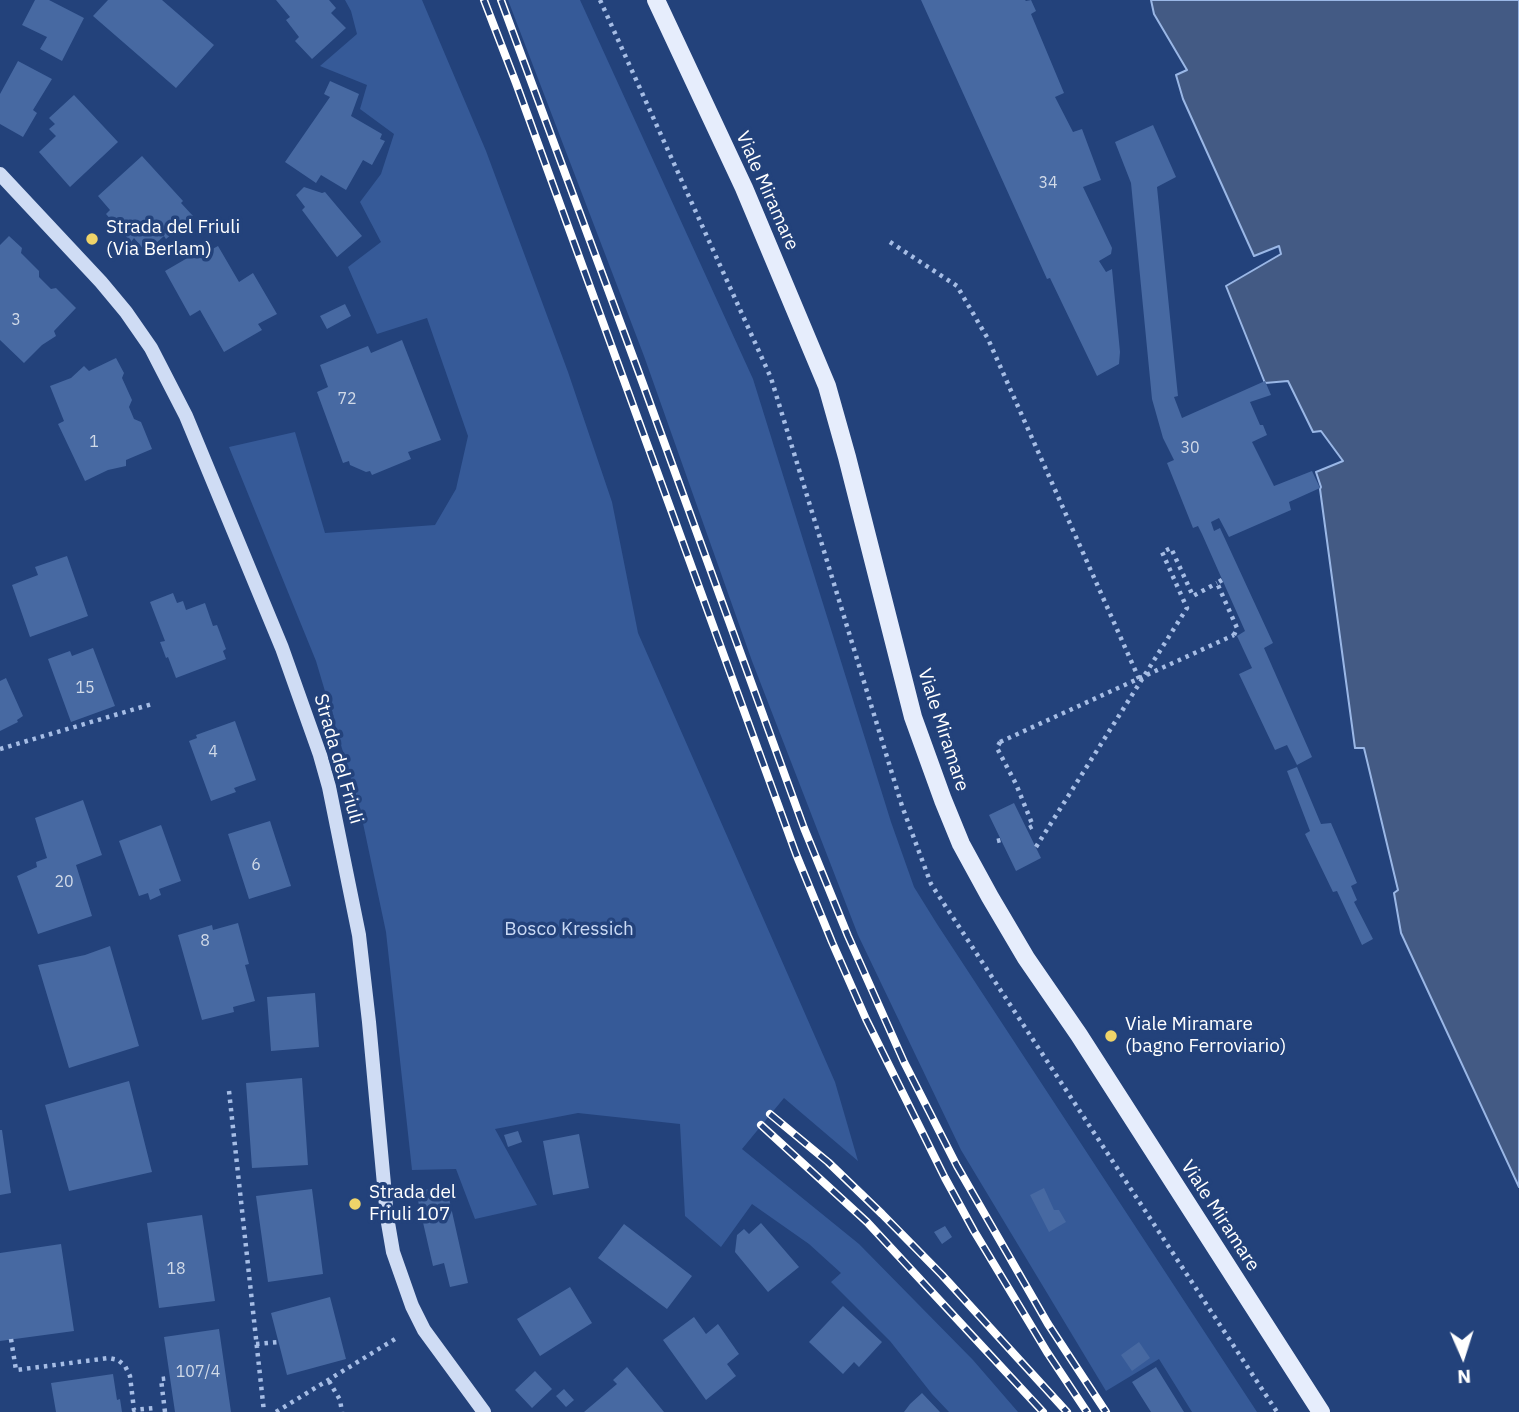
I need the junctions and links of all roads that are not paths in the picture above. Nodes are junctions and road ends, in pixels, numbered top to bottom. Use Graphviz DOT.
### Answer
graph roads {
  1 [pos="656,0"];
  2 [pos="0,174"];
  3 [pos="484,1412"];
  4 [pos="1321,1412"];
  1 -- 4 [label="main road, Viale Miramare"];
  2 -- 3 [label="main road, Strada del Friuli"];
}
